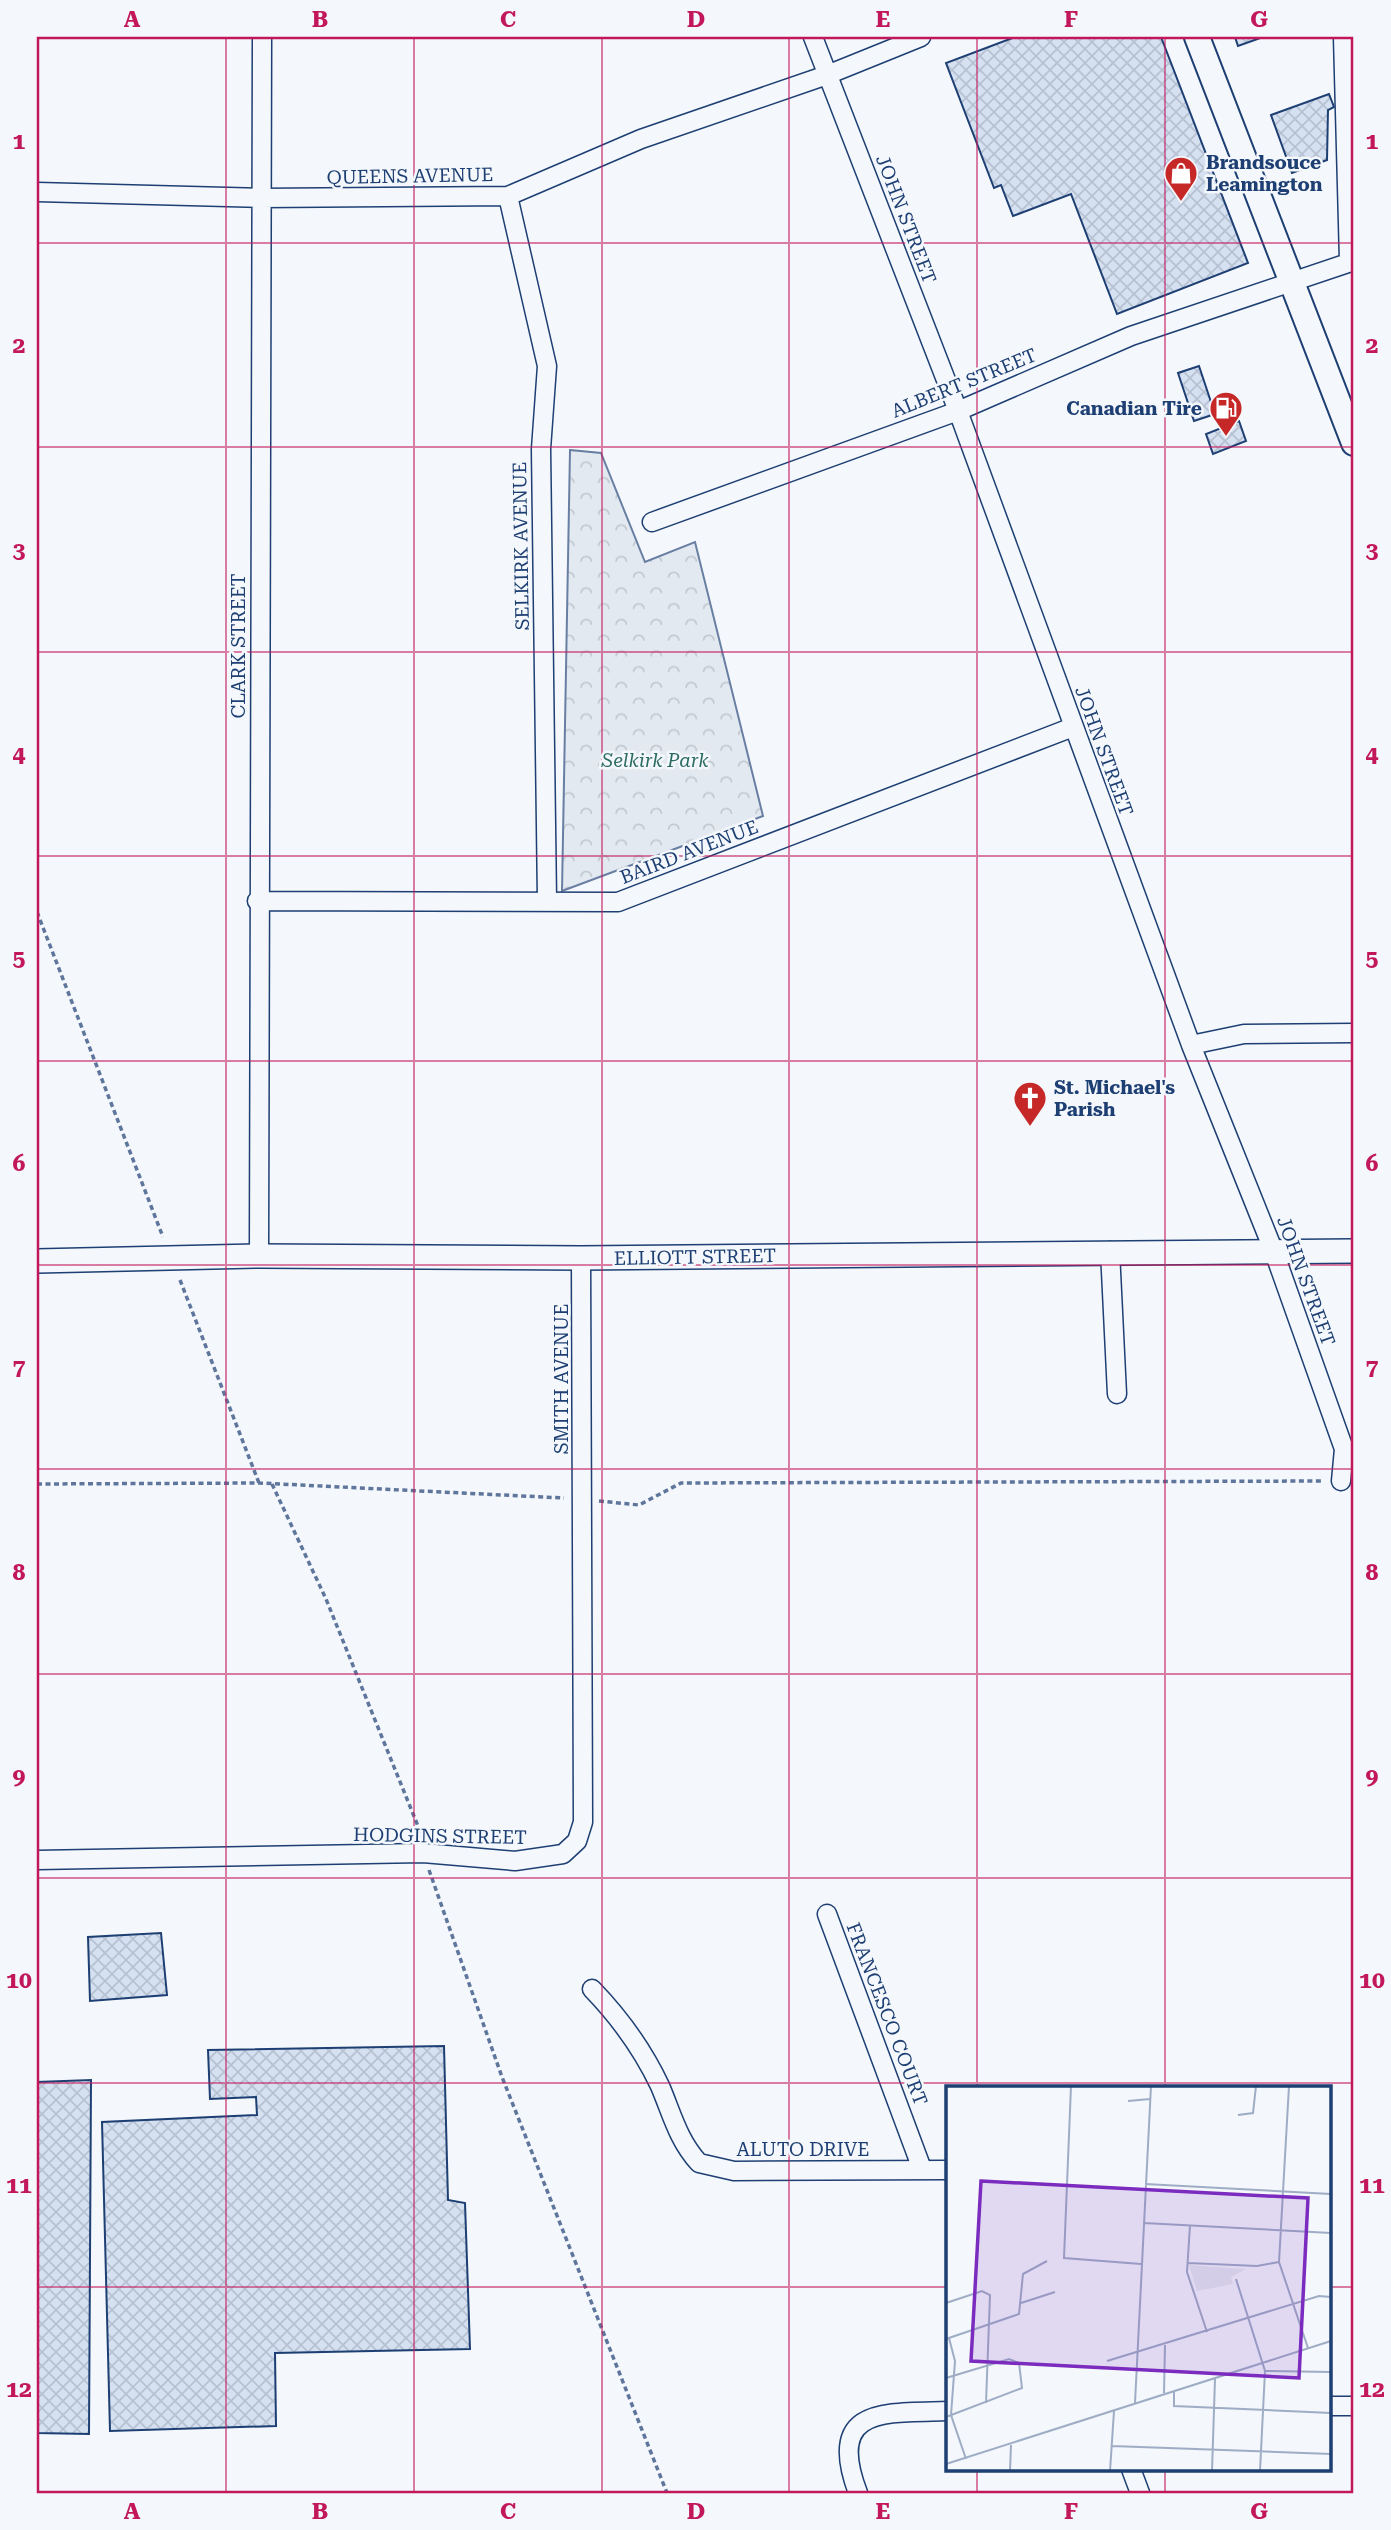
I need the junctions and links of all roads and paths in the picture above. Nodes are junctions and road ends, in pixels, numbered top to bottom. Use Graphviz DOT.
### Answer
graph roads {
  1 [pos="262,37"];
  2 [pos="813,37"];
  3 [pos="921,37"];
  4 [pos="1197,37"];
  5 [pos="1343,37"];
  6 [pos="827,75"];
  7 [pos="37,192"];
  8 [pos="508,196"];
  9 [pos="261,198"];
  10 [pos="1352,261"];
  11 [pos="1291,280"];
  12 [pos="958,411"];
  13 [pos="1354,443"];
  14 [pos="652,522"];
  15 [pos="1073,727"];
  16 [pos="257,901"];
  17 [pos="547,901"];
  18 [pos="37,912"];
  19 [pos="1354,1032"];
  20 [pos="1191,1045"];
  21 [pos="1110,1251"];
  22 [pos="1354,1251"];
  23 [pos="1274,1252"];
  24 [pos="259,1256"];
  25 [pos="581,1258"];
  26 [pos="172,1259"];
  27 [pos="37,1261"];
  28 [pos="1117,1394"];
  29 [pos="1341,1481"];
  30 [pos="259,1483"];
  31 [pos="272,1484"];
  32 [pos="37,1485"];
  33 [pos="582,1499"];
  34 [pos="423,1853"];
  35 [pos="37,1860"];
  36 [pos="827,1914"];
  37 [pos="592,1989"];
  38 [pos="922,2169"];
  39 [pos="946,2170"];
  40 [pos="1332,2406"];
  41 [pos="1354,2406"];
  42 [pos="946,2412"];
  43 [pos="1131,2470"];
  44 [pos="667,2493"];
  45 [pos="858,2493"];
  46 [pos="1140,2493"];
  1 -- 9 [label="street, CLARK STREET"];
  2 -- 6 [label="street, JOHN STREET"];
  3 -- 6 [label="street, QUEENS AVENUE"];
  4 -- 11 [label="main road"];
  5 -- 10 [label="street"];
  6 -- 8 [label="street, QUEENS AVENUE"];
  6 -- 12 [label="street, JOHN STREET"];
  7 -- 9 [label="street, QUEENS AVENUE"];
  8 -- 9 [label="street, QUEENS AVENUE"];
  8 -- 17 [label="street, SELKIRK AVENUE"];
  9 -- 16 [label="street, CLARK STREET"];
  10 -- 11 [label="street, ALBERT STREET"];
  11 -- 12 [label="street, ALBERT STREET"];
  11 -- 13 [label="main road"];
  12 -- 14 [label="street, ALBERT STREET"];
  12 -- 15 [label="street, JOHN STREET"];
  15 -- 17 [label="street, BAIRD AVENUE"];
  15 -- 20 [label="street, JOHN STREET"];
  16 -- 17 [label="street, BAIRD AVENUE"];
  16 -- 24 [label="street, CLARK STREET"];
  18 -- 26 [label="path"];
  19 -- 20 [label="street"];
  20 -- 23 [label="street, JOHN STREET"];
  21 -- 23 [label="street, ELLIOTT STREET"];
  21 -- 25 [label="street, ELLIOTT STREET"];
  21 -- 28 [label="street"];
  22 -- 23 [label="street, ELLIOTT STREET"];
  23 -- 29 [label="street, JOHN STREET"];
  24 -- 25 [label="street, ELLIOTT STREET"];
  24 -- 26 [label="street, ELLIOTT STREET"];
  25 -- 33 [label="street, SMITH AVENUE"];
  26 -- 27 [label="street, ELLIOTT STREET"];
  26 -- 30 [label="path"];
  29 -- 33 [label="path"];
  30 -- 31 [label="path"];
  30 -- 32 [label="path"];
  31 -- 33 [label="path"];
  31 -- 34 [label="path"];
  33 -- 34 [label="street, HODGINS STREET"];
  34 -- 35 [label="street, HODGINS STREET"];
  34 -- 44 [label="path"];
  36 -- 38 [label="street, FRANCESCO COURT"];
  37 -- 38 [label="street, ALUTO DRIVE"];
  38 -- 39 [label="street, ALUTO DRIVE"];
  40 -- 41 [label="street"];
  42 -- 45 [label="street"];
  43 -- 46 [label="street"];
}
